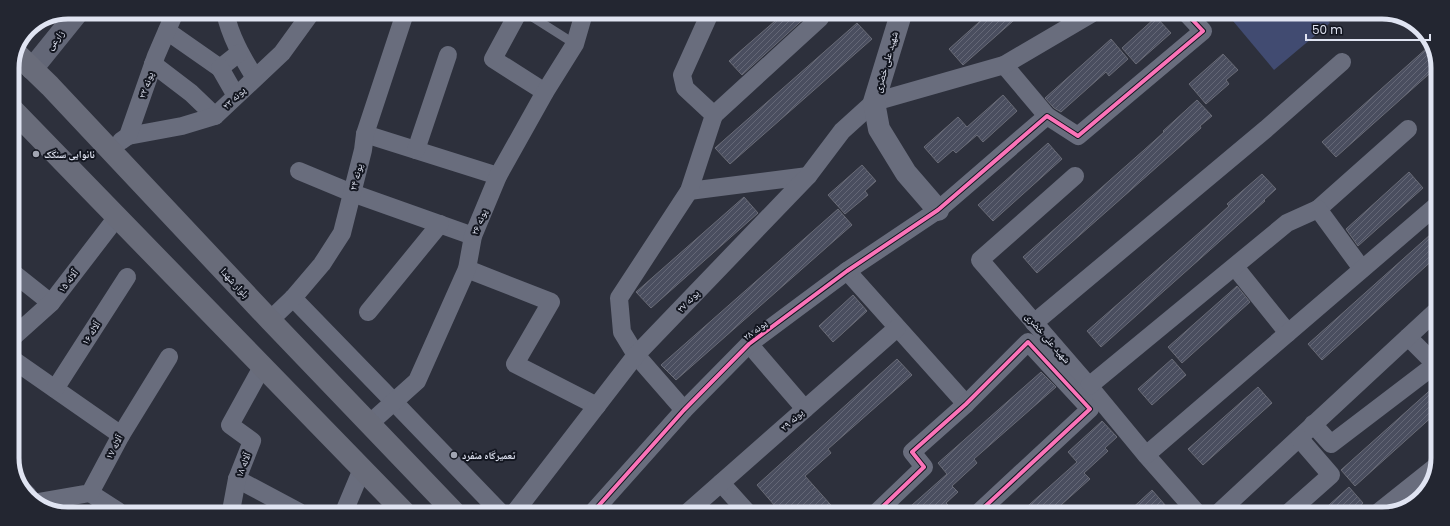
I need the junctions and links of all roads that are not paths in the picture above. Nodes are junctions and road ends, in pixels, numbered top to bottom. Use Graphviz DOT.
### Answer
graph roads {
  1 [pos="72,19"];
  2 [pos="172,19"];
  3 [pos="227,19"];
  4 [pos="307,19"];
  5 [pos="403,19"];
  6 [pos="515,19"];
  7 [pos="535,19"];
  8 [pos="582,19"];
  9 [pos="708,19"];
  10 [pos="819,19"];
  11 [pos="899,19"];
  12 [pos="1082,19"];
  13 [pos="1192,19"];
  14 [pos="167,31"];
  15 [pos="575,44"];
  16 [pos="240,53"];
  17 [pos="448,56"];
  18 [pos="20,57"];
  19 [pos="1342,62"];
  20 [pos="153,64"];
  21 [pos="1004,65"];
  22 [pos="220,68"];
  23 [pos="32,69"];
  24 [pos="254,78"];
  25 [pos="545,92"];
  26 [pos="236,96"];
  27 [pos="874,102"];
  28 [pos="714,115"];
  29 [pos="19,116"];
  30 [pos="215,116"];
  31 [pos="1048,116"];
  32 [pos="1408,129"];
  33 [pos="365,134"];
  34 [pos="128,136"];
  35 [pos="109,150"];
  36 [pos="416,150"];
  37 [pos="299,171"];
  38 [pos="498,176"];
  39 [pos="808,176"];
  40 [pos="1075,176"];
  41 [pos="689,191"];
  42 [pos="352,193"];
  43 [pos="1318,209"];
  44 [pos="938,210"];
  45 [pos="1431,210"];
  46 [pos="117,217"];
  47 [pos="440,224"];
  48 [pos="472,236"];
  49 [pos="1234,267"];
  50 [pos="467,269"];
  51 [pos="1362,269"];
  52 [pos="847,271"];
  53 [pos="127,277"];
  54 [pos="19,278"];
  55 [pos="293,298"];
  56 [pos="51,303"];
  57 [pos="368,312"];
  58 [pos="1431,316"];
  59 [pos="270,320"];
  60 [pos="1034,323"];
  61 [pos="897,328"];
  62 [pos="19,332"];
  63 [pos="1288,333"];
  64 [pos="1408,337"];
  65 [pos="749,344"];
  66 [pos="636,355"];
  67 [pos="169,357"];
  68 [pos="1431,360"];
  69 [pos="262,367"];
  70 [pos="1431,367"];
  71 [pos="19,369"];
  72 [pos="1089,386"];
  73 [pos="55,389"];
  74 [pos="394,402"];
  75 [pos="966,404"];
  76 [pos="597,406"];
  77 [pos="805,409"];
  78 [pos="684,410"];
  79 [pos="369,424"];
  80 [pos="1313,424"];
  81 [pos="121,435"];
  82 [pos="1299,438"];
  83 [pos="1146,455"];
  84 [pos="362,469"];
  85 [pos="237,479"];
  86 [pos="721,483"];
  87 [pos="1424,484"];
  88 [pos="90,493"];
  89 [pos="44,501"];
  90 [pos="1388,506"];
  91 [pos="112,507"];
  92 [pos="232,507"];
  93 [pos="290,507"];
  94 [pos="346,507"];
  95 [pos="399,507"];
  96 [pos="449,507"];
  97 [pos="495,507"];
  98 [pos="520,507"];
  99 [pos="597,507"];
  100 [pos="694,507"];
  101 [pos="743,507"];
  102 [pos="882,507"];
  103 [pos="985,507"];
  104 [pos="1192,507"];
  105 [pos="1225,507"];
  106 [pos="1295,507"];
  1 -- 23 [label="main road, زارعی"];
  2 -- 14 [label="street, پونه ۲۲"];
  3 -- 16 [label="street"];
  4 -- 24 [label="street, پونه ۲۳"];
  5 -- 33 [label="street, پونه ۲۴"];
  6 -- 25 [label="street"];
  7 -- 15 [label="lane"];
  8 -- 15 [label="street, پونه ۲۶"];
  9 -- 28 [label="street"];
  10 -- 28 [label="street"];
  11 -- 27 [label="street, شهید علی خضری"];
  12 -- 21 [label="street"];
  13 -- 31 [label="street"];
  14 -- 20 [label="street, پونه ۲۲"];
  14 -- 22 [label="street"];
  15 -- 25 [label="street, پونه ۲۶"];
  16 -- 22 [label="street"];
  16 -- 24 [label="street"];
  17 -- 36 [label="street"];
  18 -- 23 [label="main road, بلوار شهدا"];
  19 -- 60 [label="street"];
  20 -- 30 [label="street"];
  20 -- 34 [label="street, پونه ۲۲"];
  21 -- 27 [label="street"];
  21 -- 31 [label="street"];
  22 -- 26 [label="street"];
  23 -- 35 [label="main road, بلوار شهدا"];
  24 -- 26 [label="street, پونه ۲۳"];
  25 -- 38 [label="street, پونه ۲۶"];
  26 -- 30 [label="street, پونه ۲۳"];
  27 -- 39 [label="street, پونه ۲۷"];
  27 -- 44 [label="street, شهید علی خضری"];
  28 -- 41 [label="street"];
  29 -- 46 [label="main road"];
  30 -- 34 [label="street, پونه ۲۳"];
  31 -- 44 [label="street, پونه ۲۸"];
  32 -- 43 [label="street"];
  33 -- 36 [label="street"];
  33 -- 42 [label="street, پونه ۲۴"];
  34 -- 35 [label="street"];
  35 -- 59 [label="main road, بلوار شهدا"];
  36 -- 38 [label="street"];
  37 -- 42 [label="street"];
  38 -- 48 [label="street, پونه ۲۶"];
  39 -- 41 [label="street"];
  39 -- 66 [label="street, پونه ۲۷"];
  40 -- 60 [label="street, شهید علی خضری"];
  41 -- 66 [label="street"];
  42 -- 47 [label="street"];
  42 -- 55 [label="street, پونه ۲۴"];
  43 -- 49 [label="street"];
  43 -- 51 [label="street"];
  44 -- 52 [label="street, پونه ۲۸"];
  45 -- 51 [label="street"];
  46 -- 56 [label="street, آلاله ۱۵"];
  46 -- 69 [label="main road"];
  47 -- 48 [label="street"];
  47 -- 57 [label="street"];
  48 -- 50 [label="street, پونه ۲۶"];
  49 -- 63 [label="street"];
  49 -- 72 [label="street"];
  50 -- 74 [label="street, پونه ۲۶"];
  50 -- 76 [label="street"];
  51 -- 63 [label="street"];
  52 -- 61 [label="street"];
  52 -- 65 [label="street, پونه ۲۸"];
  53 -- 73 [label="street, آلاله ۱۶"];
  54 -- 56 [label="street"];
  55 -- 59 [label="street, پونه ۲۴"];
  55 -- 74 [label="street"];
  56 -- 62 [label="street, آلاله ۱۵"];
  58 -- 64 [label="street"];
  59 -- 79 [label="main road, بلوار شهدا"];
  60 -- 72 [label="street, شهید علی خضری"];
  61 -- 75 [label="street"];
  61 -- 77 [label="street, پونه ۲۹"];
  63 -- 83 [label="street"];
  64 -- 68 [label="street"];
  64 -- 80 [label="street"];
  65 -- 77 [label="street"];
  65 -- 78 [label="street, پونه ۲۸"];
  66 -- 76 [label="street, پونه ۲۷"];
  66 -- 78 [label="street"];
  67 -- 81 [label="street, آلاله ۱۷"];
  69 -- 84 [label="main road"];
  69 -- 85 [label="street, آلاله ۱۸"];
  70 -- 80 [label="street"];
  71 -- 73 [label="street"];
  72 -- 83 [label="street, شهید علی خضری"];
  73 -- 81 [label="street"];
  74 -- 79 [label="street, پونه ۲۶"];
  74 -- 97 [label="street"];
  75 -- 102 [label="street"];
  75 -- 103 [label="street"];
  76 -- 98 [label="street, پونه ۲۷"];
  77 -- 86 [label="street, پونه ۲۹"];
  78 -- 99 [label="street, پونه ۲۸"];
  79 -- 96 [label="main road, بلوار شهدا"];
  80 -- 82 [label="street"];
  81 -- 88 [label="street, آلاله ۱۷"];
  82 -- 105 [label="street"];
  82 -- 106 [label="street"];
  83 -- 104 [label="street, شهید علی خضری"];
  84 -- 94 [label="street"];
  84 -- 95 [label="main road"];
  85 -- 92 [label="street, آلاله ۱۸"];
  85 -- 93 [label="street"];
  86 -- 100 [label="street, پونه ۲۹"];
  86 -- 101 [label="street"];
  87 -- 90 [label="street"];
  88 -- 89 [label="street"];
  88 -- 91 [label="street"];
}
